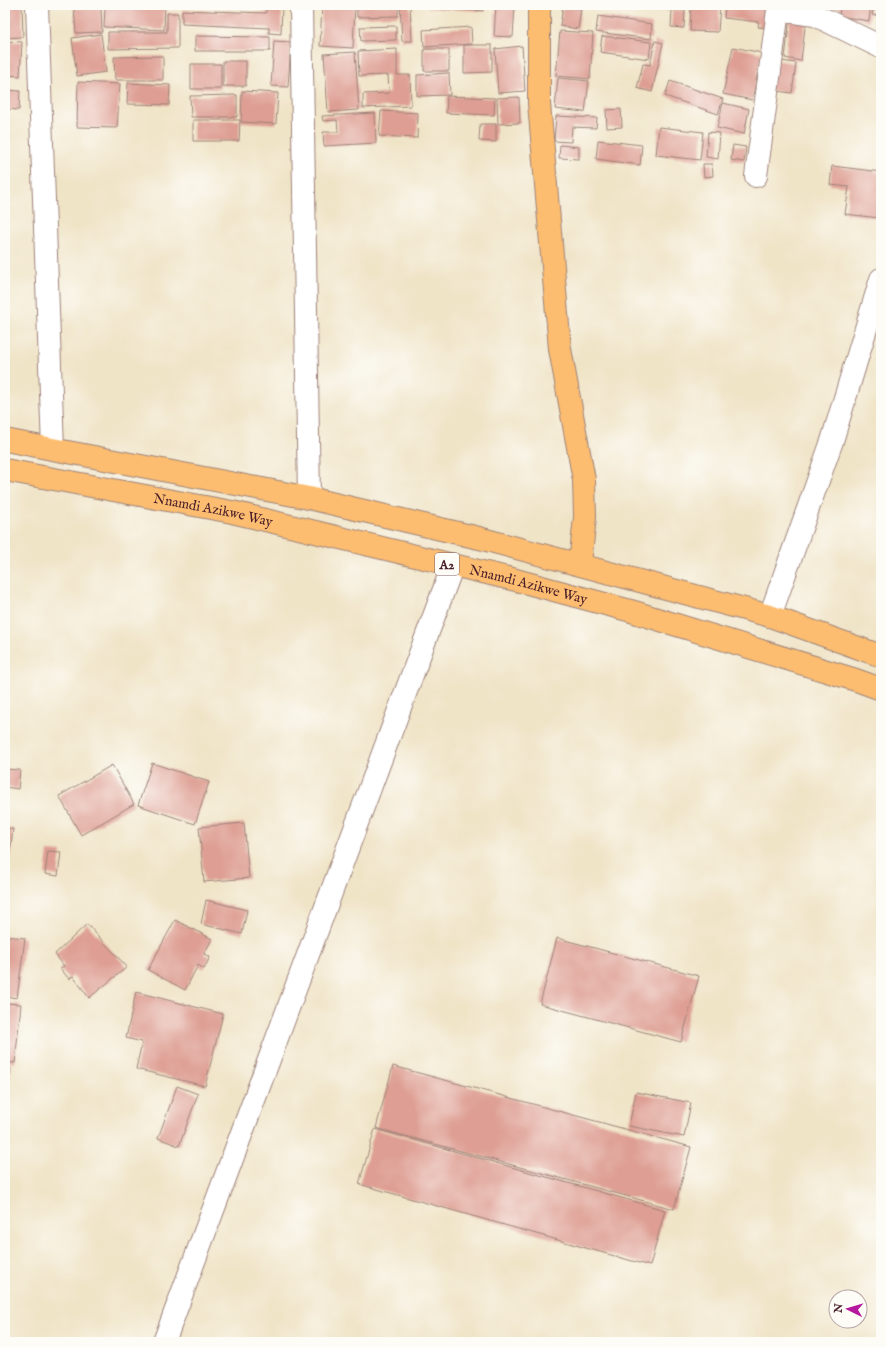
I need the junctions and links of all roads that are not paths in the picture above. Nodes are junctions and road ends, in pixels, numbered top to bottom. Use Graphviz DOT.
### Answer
graph roads {
  1 [pos="37,5"];
  2 [pos="301,5"];
  3 [pos="539,5"];
  4 [pos="778,7"];
  5 [pos="881,47"];
  6 [pos="756,176"];
  7 [pos="881,279"];
  8 [pos="5,440"];
  9 [pos="53,449"];
  10 [pos="5,470"];
  11 [pos="309,498"];
  12 [pos="580,564"];
  13 [pos="453,565"];
  14 [pos="770,616"];
  15 [pos="881,656"];
  16 [pos="881,689"];
  17 [pos="164,1342"];
  1 -- 9 [label="street"];
  2 -- 11 [label="street"];
  3 -- 12 [label="main road"];
  4 -- 5 [label="street"];
  4 -- 6 [label="street"];
  7 -- 14 [label="street"];
  8 -- 9 [label="main road, Nnamdi Azikwe Way / A2"];
  9 -- 11 [label="main road, Nnamdi Azikwe Way / A2"];
  10 -- 13 [label="main road, Nnamdi Azikwe Way / A2"];
  11 -- 12 [label="main road, Nnamdi Azikwe Way / A2"];
  12 -- 14 [label="main road, Nnamdi Azikwe Way / A2"];
  13 -- 16 [label="main road, Nnamdi Azikwe Way / A2"];
  13 -- 17 [label="street"];
  14 -- 15 [label="main road, Nnamdi Azikwe Way / A2"];
}
